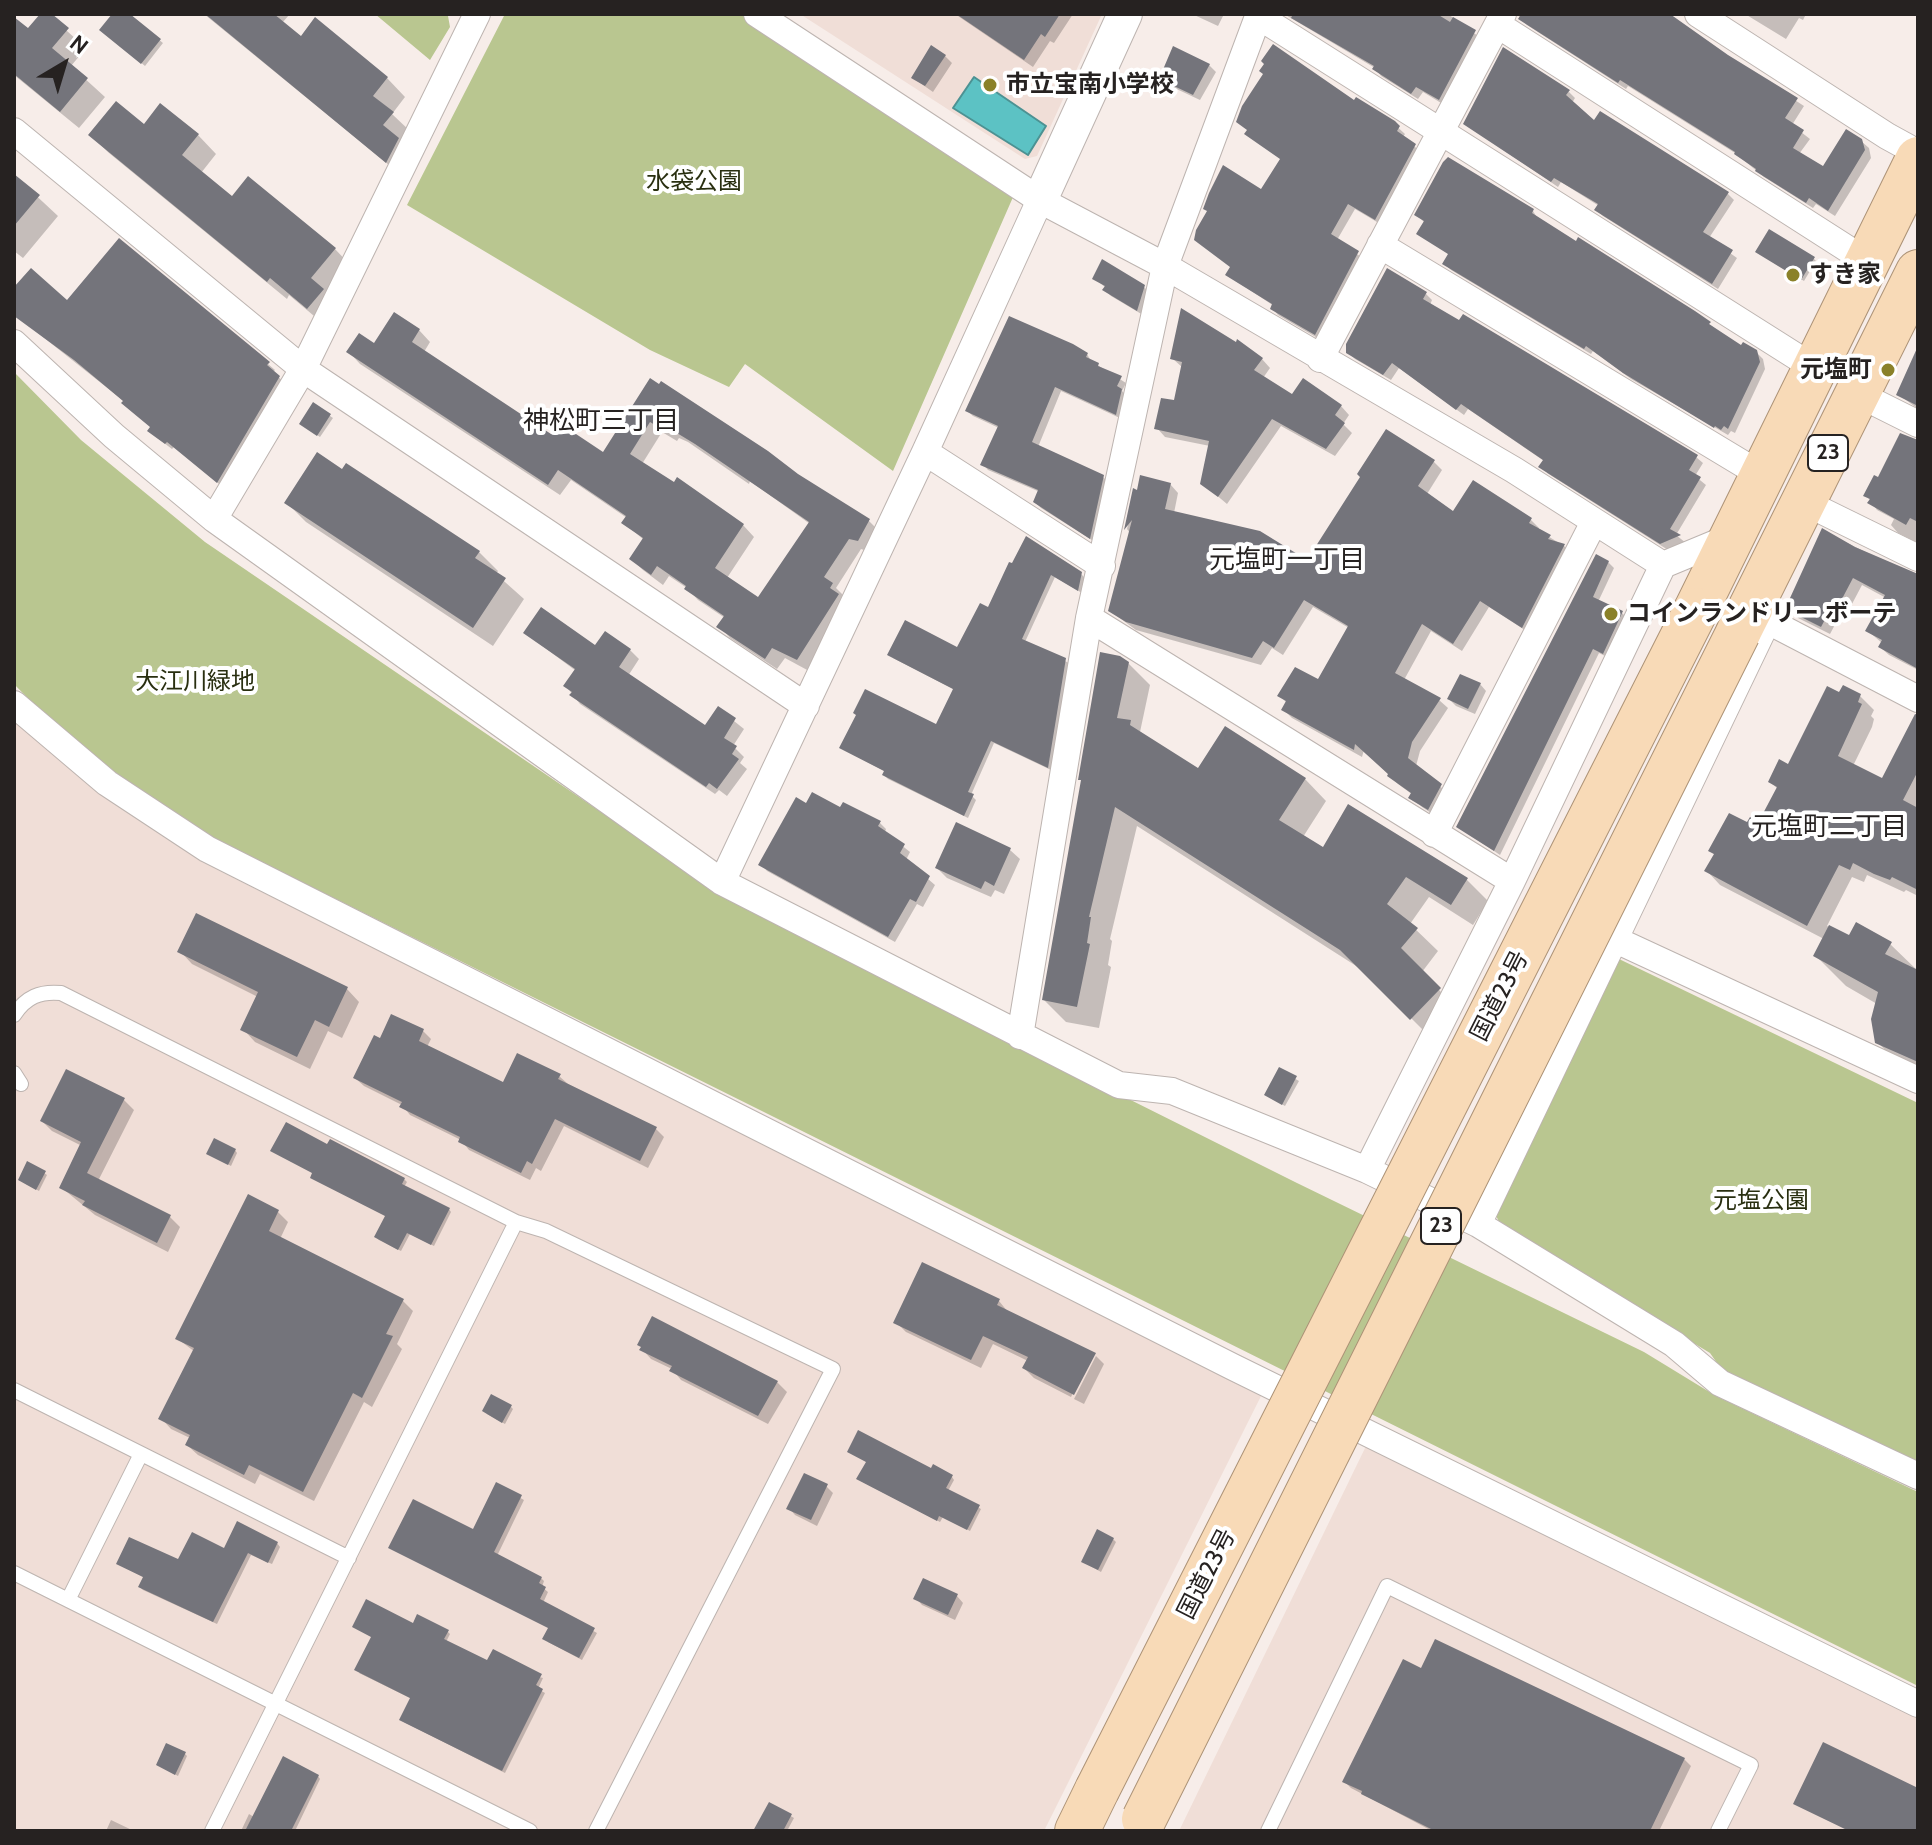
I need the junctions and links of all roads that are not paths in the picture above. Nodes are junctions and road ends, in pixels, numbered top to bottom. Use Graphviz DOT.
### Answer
graph roads {
  1 [pos="477,14"];
  2 [pos="757,14"];
  3 [pos="1125,14"];
  4 [pos="1698,14"];
  5 [pos="1259,15"];
  6 [pos="1500,19"];
  7 [pos="14,131"];
  8 [pos="1440,132"];
  9 [pos="1918,153"];
  10 [pos="1918,159"];
  11 [pos="1040,200"];
  12 [pos="1380,245"];
  13 [pos="1868,262"];
  14 [pos="1165,266"];
  15 [pos="1916,283"];
  16 [pos="14,343"];
  17 [pos="1320,359"];
  18 [pos="303,369"];
  19 [pos="1816,369"];
  20 [pos="1858,394"];
  21 [pos="1918,424"];
  22 [pos="925,452"];
  23 [pos="1763,476"];
  24 [pos="1804,502"];
  25 [pos="214,519"];
  26 [pos="1594,522"];
  27 [pos="1733,536"];
  28 [pos="1918,558"];
  29 [pos="1663,565"];
  30 [pos="1102,566"];
  31 [pos="1089,618"];
  32 [pos="1753,620"];
  33 [pos="1918,699"];
  34 [pos="14,704"];
  35 [pos="806,706"];
  36 [pos="1434,834"];
  37 [pos="1512,881"];
  38 [pos="722,882"];
  39 [pos="1616,940"];
  40 [pos="14,1015"];
  41 [pos="1020,1036"];
  42 [pos="1918,1080"];
  43 [pos="1367,1170"];
  44 [pos="516,1222"];
  45 [pos="1478,1224"];
  46 [pos="14,1390"];
  47 [pos="141,1454"];
  48 [pos="1918,1476"];
  49 [pos="349,1558"];
  50 [pos="14,1573"];
  51 [pos="68,1600"];
  52 [pos="1918,1704"];
  53 [pos="275,1705"];
  54 [pos="1141,1825"];
  55 [pos="212,1831"];
  56 [pos="530,1831"];
  57 [pos="596,1831"];
  58 [pos="1077,1831"];
  59 [pos="1268,1831"];
  60 [pos="1718,1831"];
  1 -- 18 [label="street"];
  2 -- 11 [label="street"];
  3 -- 11 [label="street"];
  4 -- 9 [label="street"];
  5 -- 8 [label="street"];
  5 -- 14 [label="street"];
  6 -- 8 [label="street"];
  6 -- 13 [label="street"];
  7 -- 18 [label="street"];
  8 -- 12 [label="street"];
  8 -- 19 [label="street"];
  10 -- 13 [label="highway, 国道23号 / 23"];
  11 -- 14 [label="street"];
  11 -- 22 [label="street"];
  12 -- 17 [label="street"];
  12 -- 23 [label="street"];
  13 -- 19 [label="highway, 国道23号 / 23"];
  14 -- 17 [label="street"];
  14 -- 30 [label="street"];
  15 -- 20 [label="highway, 国道23号 / 23"];
  16 -- 25 [label="street"];
  17 -- 26 [label="street"];
  18 -- 25 [label="street"];
  18 -- 35 [label="street"];
  19 -- 23 [label="highway, 国道23号 / 23"];
  20 -- 21 [label="street"];
  20 -- 24 [label="highway, 国道23号 / 23"];
  22 -- 30 [label="street"];
  22 -- 35 [label="street"];
  23 -- 27 [label="highway, 国道23号 / 23"];
  24 -- 28 [label="street"];
  24 -- 32 [label="highway, 国道23号 / 23"];
  25 -- 38 [label="street"];
  26 -- 29 [label="street"];
  26 -- 36 [label="street"];
  27 -- 29 [label="street"];
  27 -- 58 [label="highway, 国道23号 / 23, bridge"];
  29 -- 37 [label="street"];
  30 -- 31 [label="street"];
  31 -- 36 [label="street"];
  31 -- 41 [label="street"];
  32 -- 33 [label="street"];
  32 -- 39 [label="street"];
  32 -- 54 [label="highway, 国道23号 / 23, bridge"];
  34 -- 52 [label="street"];
  35 -- 38 [label="street"];
  36 -- 37 [label="street"];
  37 -- 43 [label="street"];
  38 -- 41 [label="street"];
  39 -- 42 [label="street"];
  39 -- 45 [label="street"];
  40 -- 44 [label="lane"];
  41 -- 43 [label="street"];
  43 -- 45 [label="street"];
  44 -- 49 [label="lane"];
  44 -- 57 [label="lane"];
  45 -- 48 [label="street"];
  46 -- 47 [label="lane"];
  47 -- 49 [label="lane"];
  47 -- 51 [label="lane"];
  49 -- 53 [label="lane"];
  50 -- 51 [label="lane"];
  51 -- 53 [label="lane"];
  53 -- 55 [label="lane"];
  53 -- 56 [label="lane"];
  59 -- 60 [label="lane"];
}
